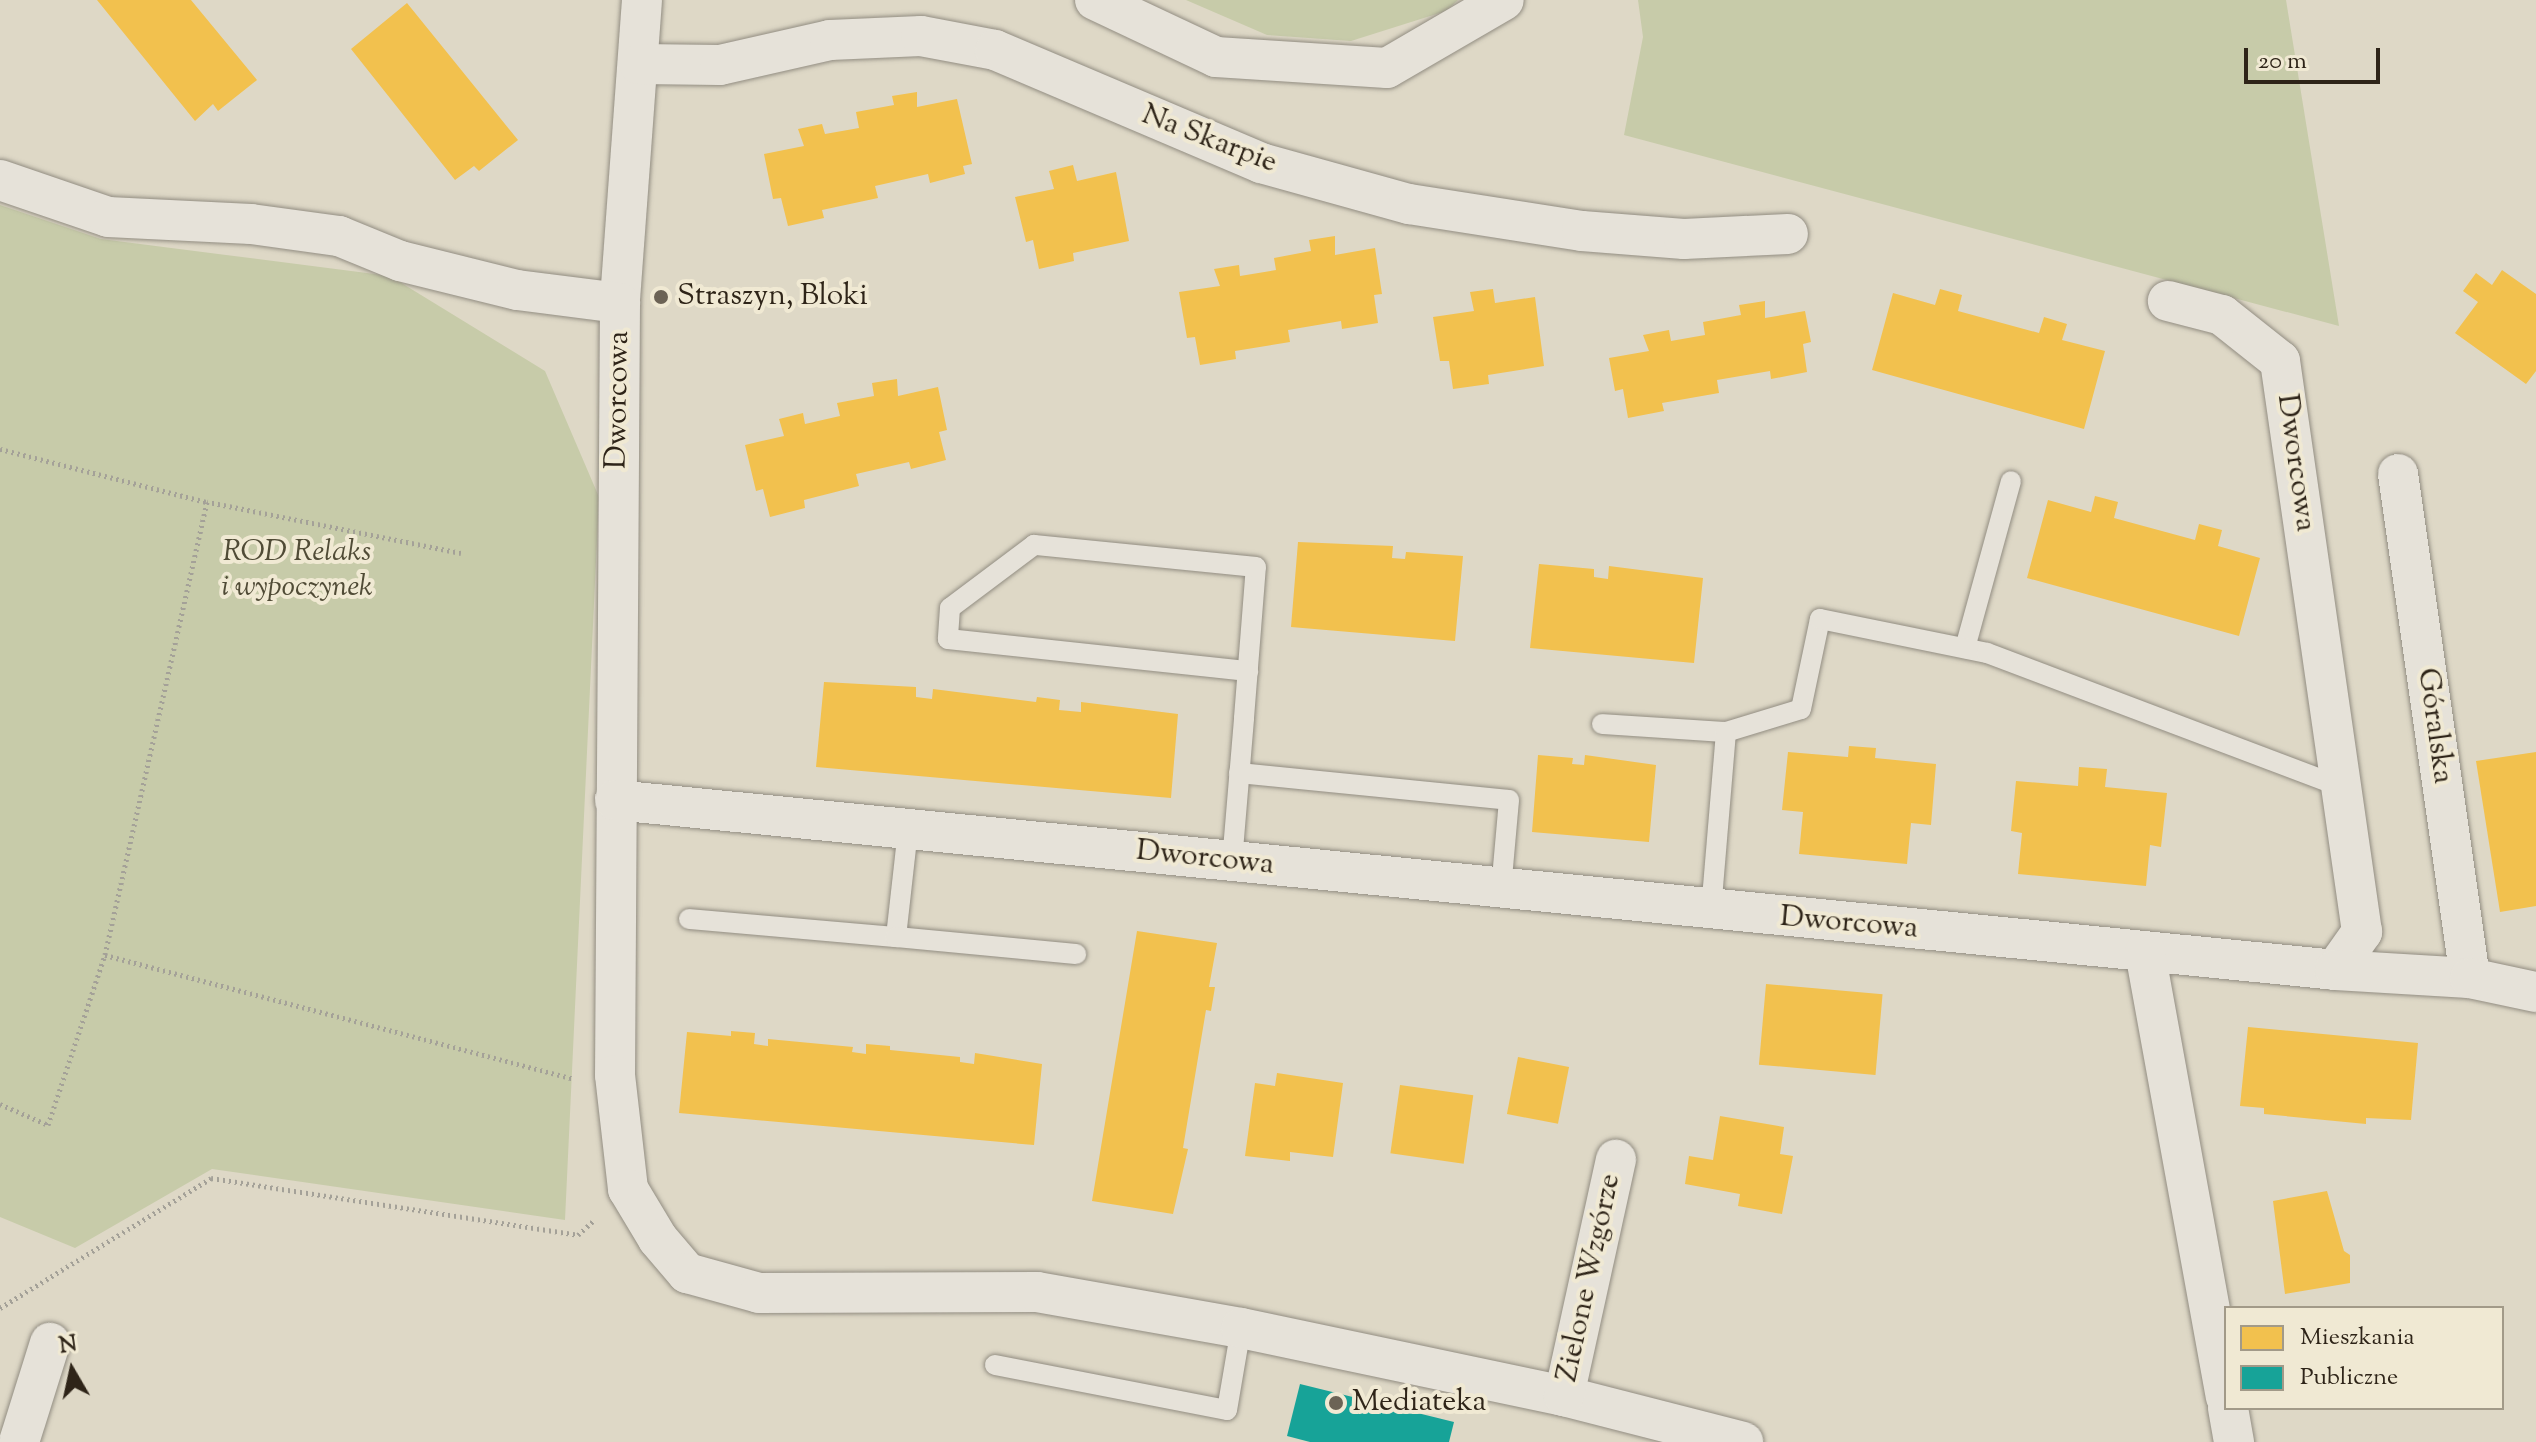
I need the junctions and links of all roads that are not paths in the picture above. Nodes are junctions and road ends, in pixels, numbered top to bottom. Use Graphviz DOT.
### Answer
graph roads {
  1 [pos="642,0"];
  2 [pos="1095,0"];
  3 [pos="1504,0"];
  4 [pos="639,64"];
  5 [pos="0,180"];
  6 [pos="1788,234"];
  7 [pos="2168,301"];
  8 [pos="620,303"];
  9 [pos="2398,474"];
  10 [pos="2011,481"];
  11 [pos="1965,648"];
  12 [pos="1248,671"];
  13 [pos="1602,724"];
  14 [pos="1726,732"];
  15 [pos="1239,773"];
  16 [pos="2342,787"];
  17 [pos="615,800"];
  18 [pos="908,830"];
  19 [pos="1232,862"];
  20 [pos="1501,889"];
  21 [pos="1711,910"];
  22 [pos="689,919"];
  23 [pos="896,937"];
  24 [pos="2145,952"];
  25 [pos="1076,954"];
  26 [pos="2335,970"];
  27 [pos="2470,978"];
  28 [pos="2536,992"];
  29 [pos="1616,1160"];
  30 [pos="1241,1328"];
  31 [pos="50,1343"];
  32 [pos="995,1365"];
  33 [pos="2224,1386"];
  34 [pos="1564,1396"];
  35 [pos="2228,1410"];
  36 [pos="19,1442"];
  37 [pos="1743,1442"];
  38 [pos="2234,1442"];
  1 -- 4 [label="street, Dworcowa"];
  2 -- 3 [label="street"];
  4 -- 6 [label="street, Na Skarpie"];
  4 -- 8 [label="street, Dworcowa"];
  5 -- 8 [label="street"];
  7 -- 16 [label="street, Dworcowa"];
  8 -- 17 [label="street, Dworcowa"];
  9 -- 27 [label="street, Góralska"];
  10 -- 11 [label="lane"];
  11 -- 14 [label="lane"];
  11 -- 16 [label="lane"];
  12 -- 12 [label="lane"];
  12 -- 15 [label="lane"];
  13 -- 14 [label="lane"];
  14 -- 21 [label="lane"];
  15 -- 19 [label="lane"];
  15 -- 20 [label="lane"];
  16 -- 26 [label="street, Dworcowa"];
  17 -- 18 [label="street, Dworcowa"];
  17 -- 30 [label="street, Dworcowa"];
  18 -- 19 [label="street, Dworcowa"];
  18 -- 23 [label="lane"];
  19 -- 20 [label="street, Dworcowa"];
  20 -- 21 [label="street, Dworcowa"];
  21 -- 24 [label="street, Dworcowa"];
  22 -- 23 [label="lane"];
  23 -- 25 [label="lane"];
  24 -- 26 [label="street, Dworcowa"];
  24 -- 33 [label="street"];
  26 -- 27 [label="street"];
  27 -- 28 [label="street"];
  29 -- 34 [label="street, Zielone Wzgórze"];
  30 -- 32 [label="lane"];
  30 -- 34 [label="street, Dworcowa"];
  31 -- 36 [label="street"];
  34 -- 37 [label="street, Dworcowa"];
  35 -- 38 [label="street"];
}
